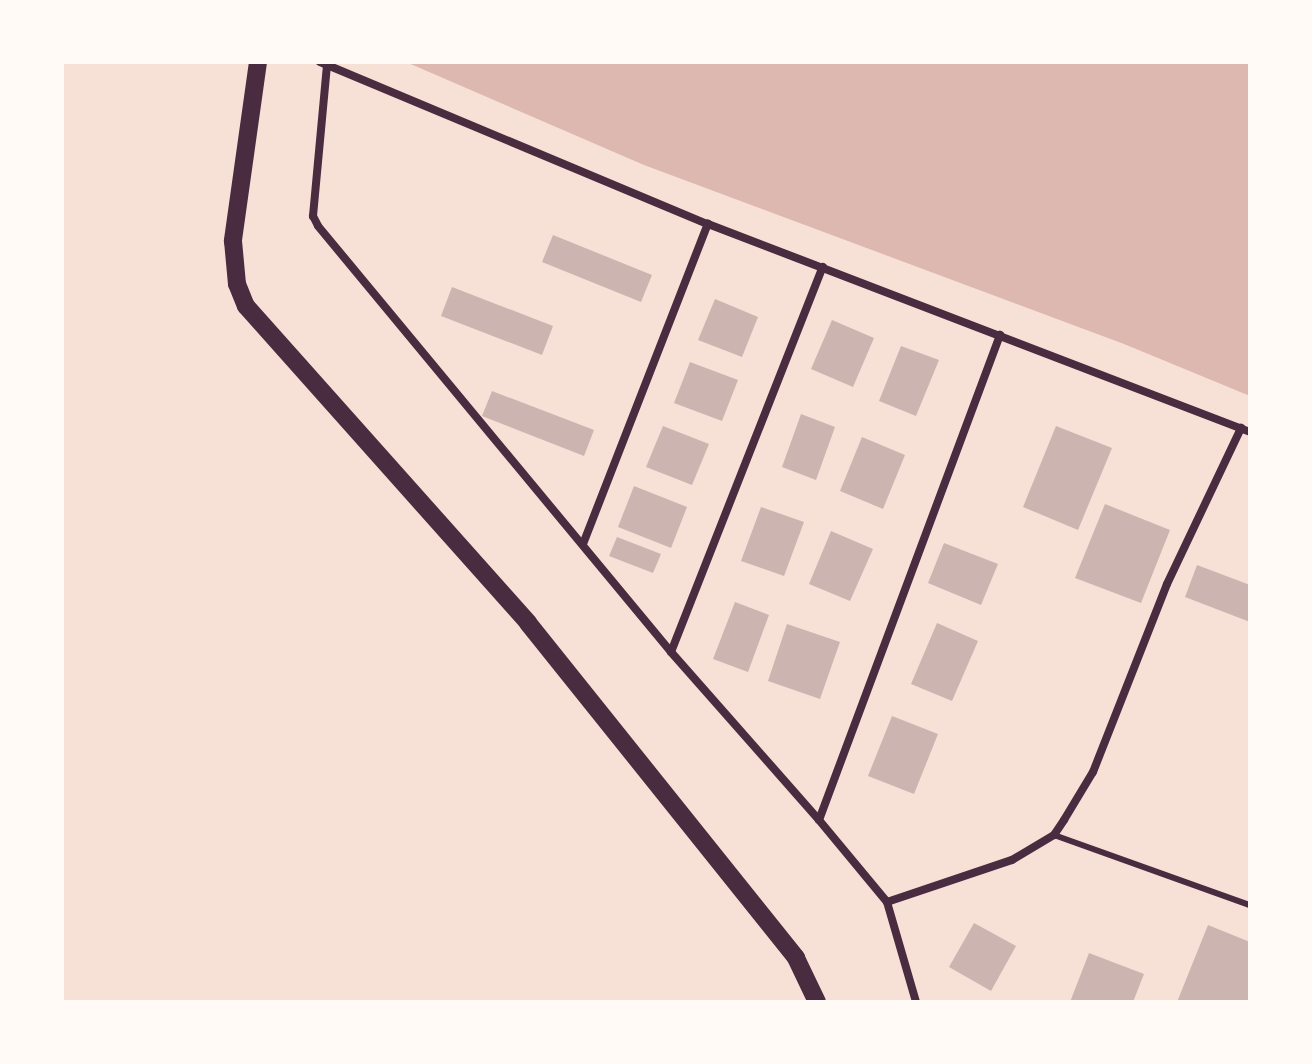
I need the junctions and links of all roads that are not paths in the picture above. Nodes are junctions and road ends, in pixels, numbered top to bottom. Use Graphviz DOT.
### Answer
graph roads {
  1 [pos="258,62"];
  2 [pos="324,63"];
  3 [pos="708,224"];
  4 [pos="823,267"];
  5 [pos="1000,335"];
  6 [pos="1245,430"];
  7 [pos="583,544"];
  8 [pos="671,652"];
  9 [pos="819,820"];
  10 [pos="1054,835"];
  11 [pos="887,902"];
  12 [pos="1250,905"];
  13 [pos="817,1002"];
  14 [pos="916,1002"];
  1 -- 13 [label="main road"];
  2 -- 3 [label="street"];
  2 -- 7 [label="street"];
  3 -- 4 [label="street"];
  3 -- 7 [label="street"];
  4 -- 5 [label="street"];
  4 -- 8 [label="street"];
  5 -- 6 [label="street"];
  5 -- 9 [label="street"];
  6 -- 10 [label="street"];
  7 -- 8 [label="street"];
  8 -- 9 [label="street"];
  9 -- 11 [label="street"];
  10 -- 11 [label="street"];
  10 -- 12 [label="lane"];
  11 -- 14 [label="street"];
}
